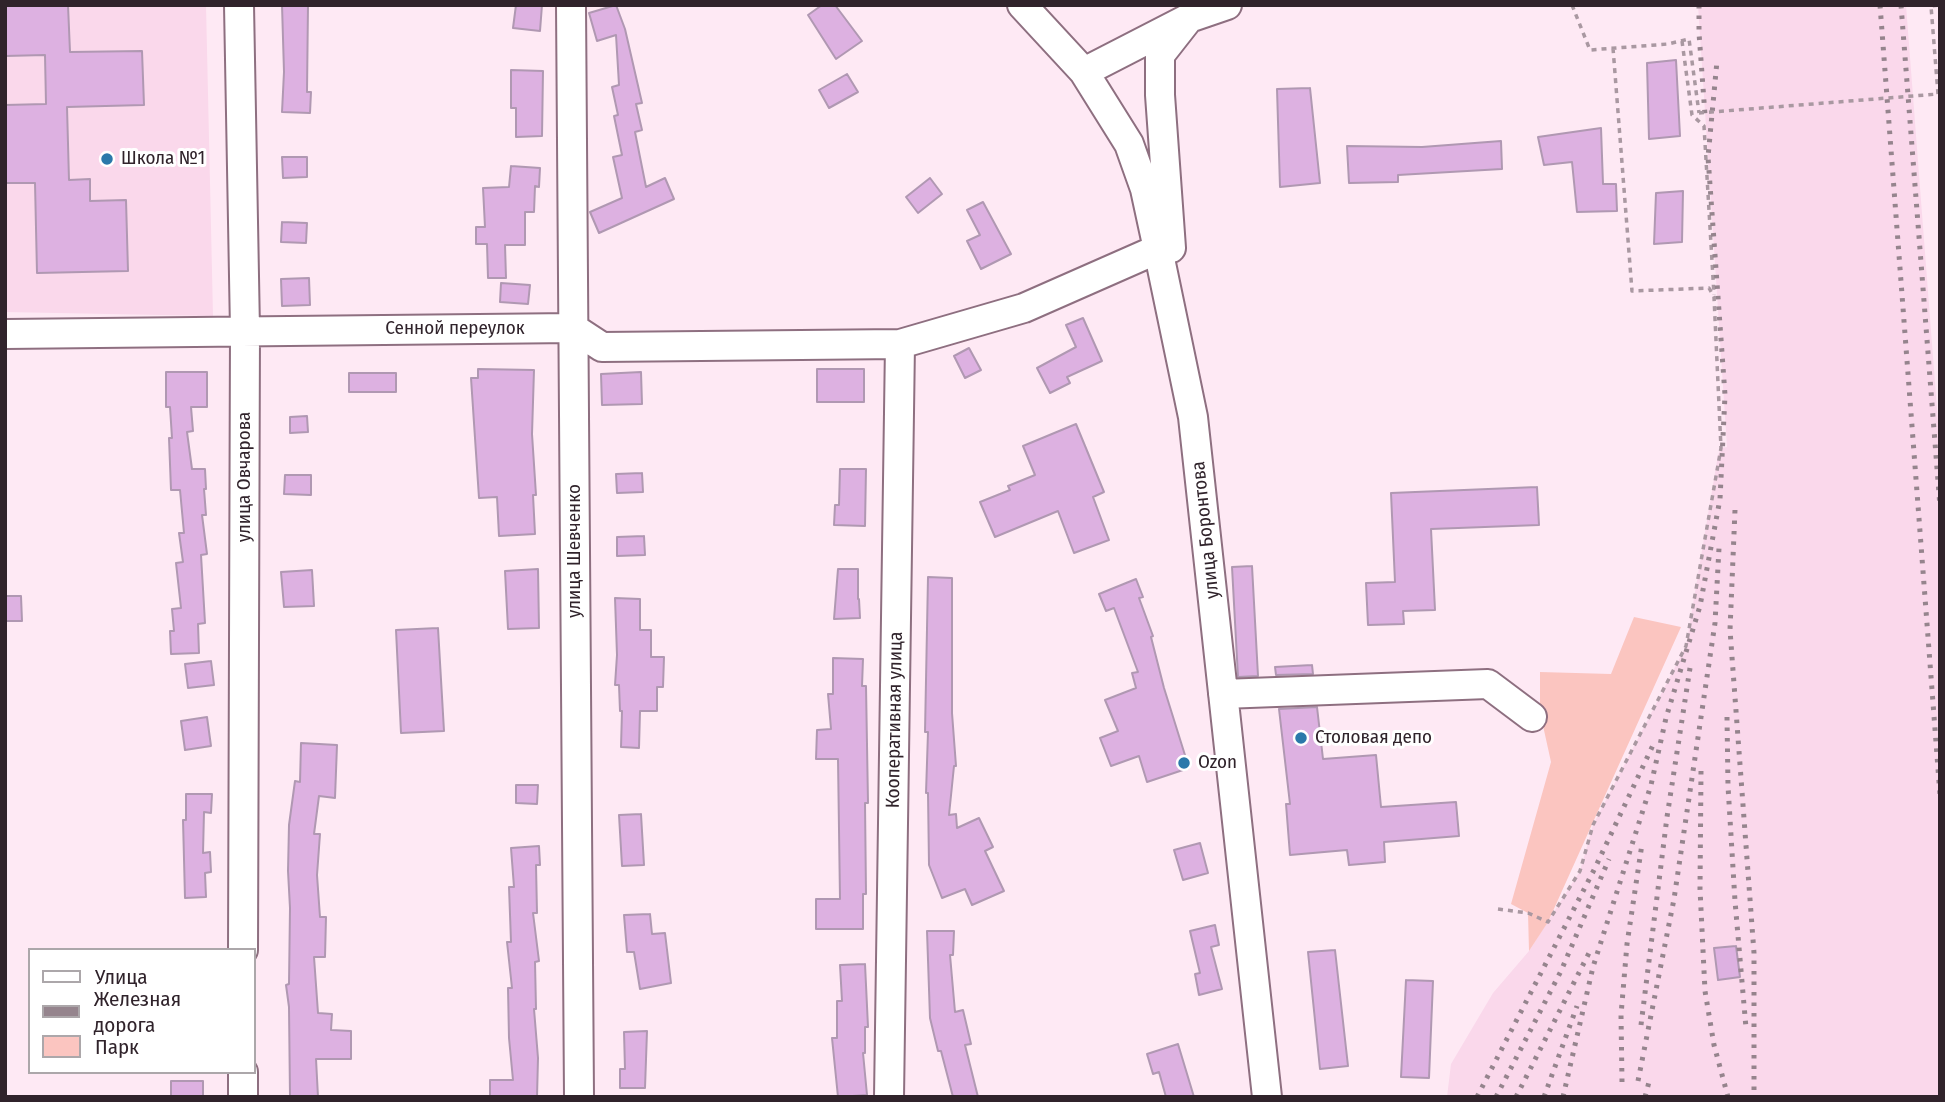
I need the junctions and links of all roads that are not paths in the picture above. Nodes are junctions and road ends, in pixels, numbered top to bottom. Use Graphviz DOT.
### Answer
graph roads {
  1 [pos="239,5"];
  2 [pos="571,5"];
  3 [pos="1022,5"];
  4 [pos="1228,6"];
  5 [pos="1189,18"];
  6 [pos="1084,72"];
  7 [pos="1158,248"];
  8 [pos="573,328"];
  9 [pos="245,330"];
  10 [pos="5,334"];
  11 [pos="1176,338"];
  12 [pos="900,344"];
  13 [pos="1223,694"];
  14 [pos="1532,717"];
  15 [pos="243,948"];
  16 [pos="243,1074"];
  17 [pos="243,1097"];
  18 [pos="579,1097"];
  19 [pos="889,1097"];
  20 [pos="1267,1097"];
  1 -- 9 [label="street, улица Овчарова"];
  2 -- 8 [label="street, улица Шевченко"];
  3 -- 6 [label="street, улица Боронтова"];
  4 -- 5 [label="street"];
  5 -- 6 [label="street"];
  5 -- 11 [label="street"];
  6 -- 7 [label="street, улица Боронтова"];
  7 -- 11 [label="street, улица Боронтова"];
  7 -- 12 [label="street"];
  8 -- 9 [label="street, Сенной переулок"];
  8 -- 12 [label="street"];
  8 -- 18 [label="street, улица Шевченко"];
  9 -- 10 [label="street, Сенной переулок"];
  9 -- 15 [label="street, улица Овчарова"];
  11 -- 13 [label="street, улица Боронтова"];
  12 -- 19 [label="street, Кооперативная улица"];
  13 -- 14 [label="street"];
  13 -- 20 [label="street, улица Боронтова"];
  16 -- 17 [label="street"];
}
